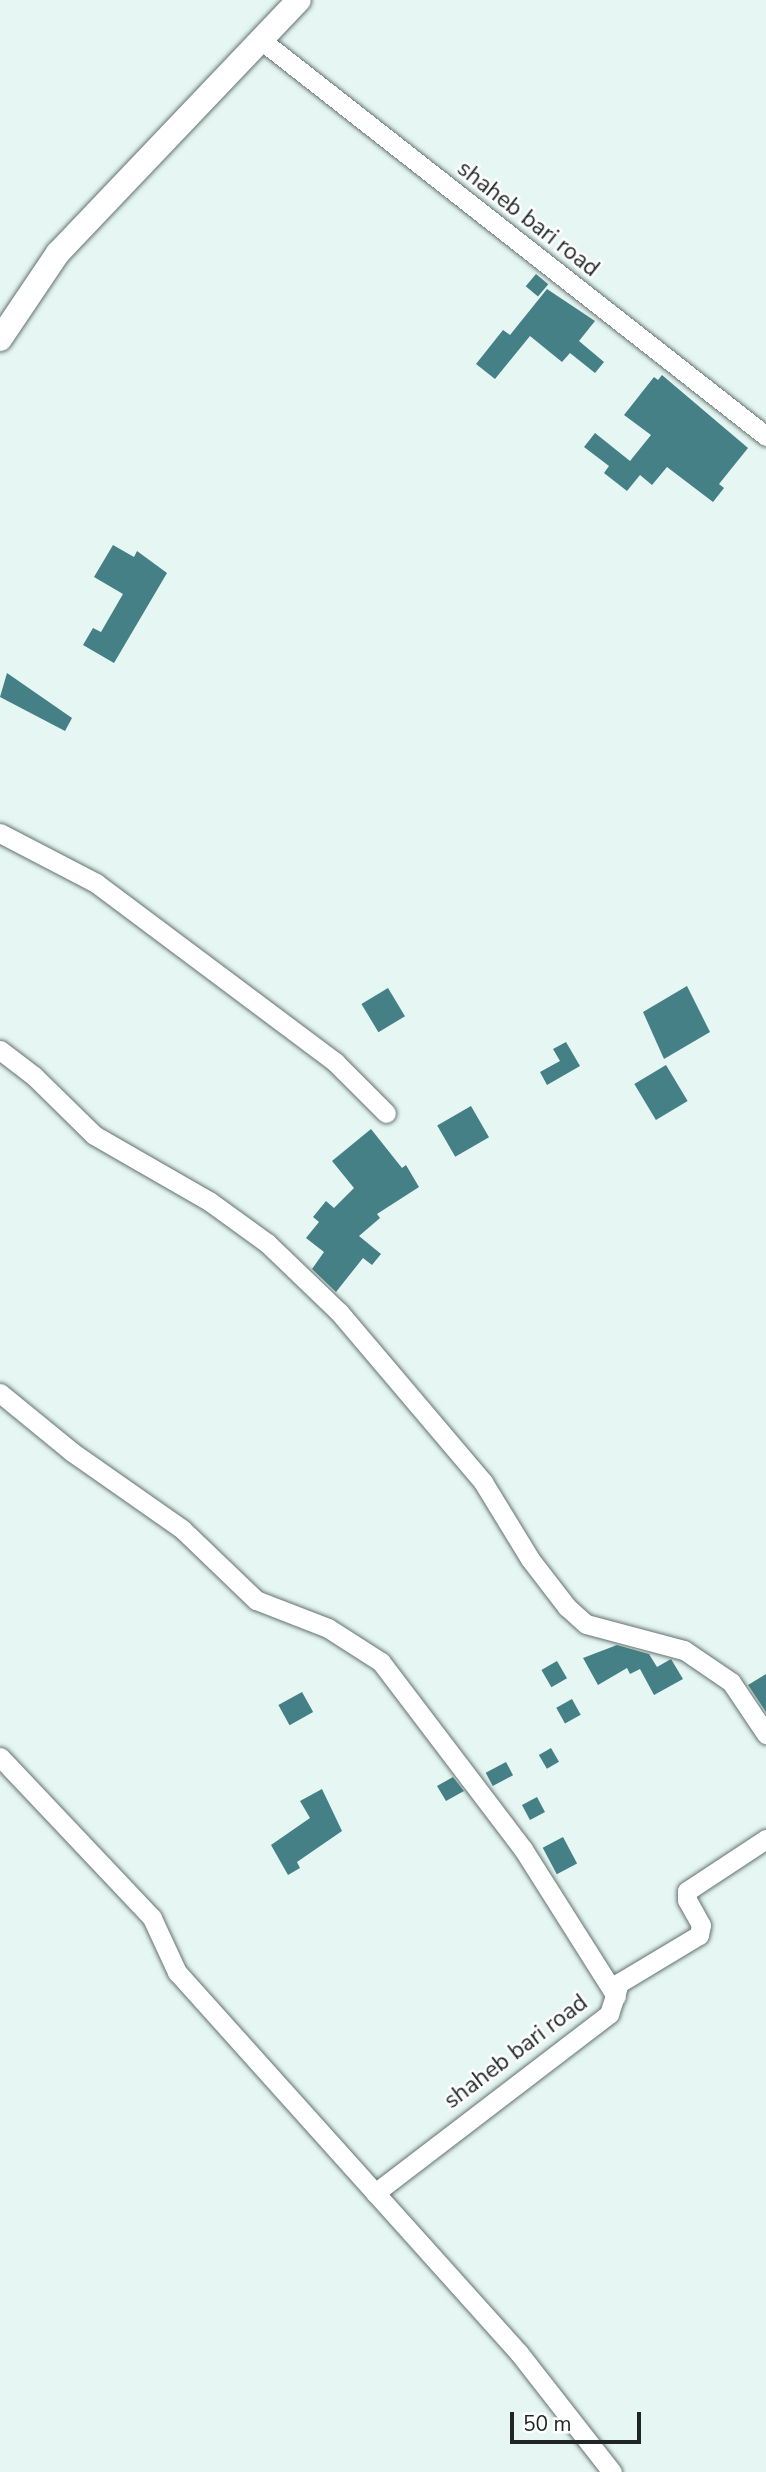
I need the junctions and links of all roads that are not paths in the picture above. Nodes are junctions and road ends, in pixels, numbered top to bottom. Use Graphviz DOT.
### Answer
graph roads {
  1 [pos="299,0"];
  2 [pos="261,40"];
  3 [pos="0,339"];
  4 [pos="766,436"];
  5 [pos="0,833"];
  6 [pos="0,1050"];
  7 [pos="386,1113"];
  8 [pos="0,1393"];
  9 [pos="766,1734"];
  10 [pos="0,1757"];
  11 [pos="766,1839"];
  12 [pos="616,1996"];
  13 [pos="375,2193"];
  14 [pos="612,2472"];
  1 -- 2 [label="street"];
  2 -- 3 [label="street"];
  2 -- 4 [label="street, shaheb bari road"];
  5 -- 7 [label="street"];
  6 -- 9 [label="street"];
  8 -- 12 [label="street"];
  10 -- 13 [label="street"];
  11 -- 12 [label="street, shaheb bari road"];
  12 -- 13 [label="street, shaheb bari road"];
  13 -- 14 [label="street"];
}
